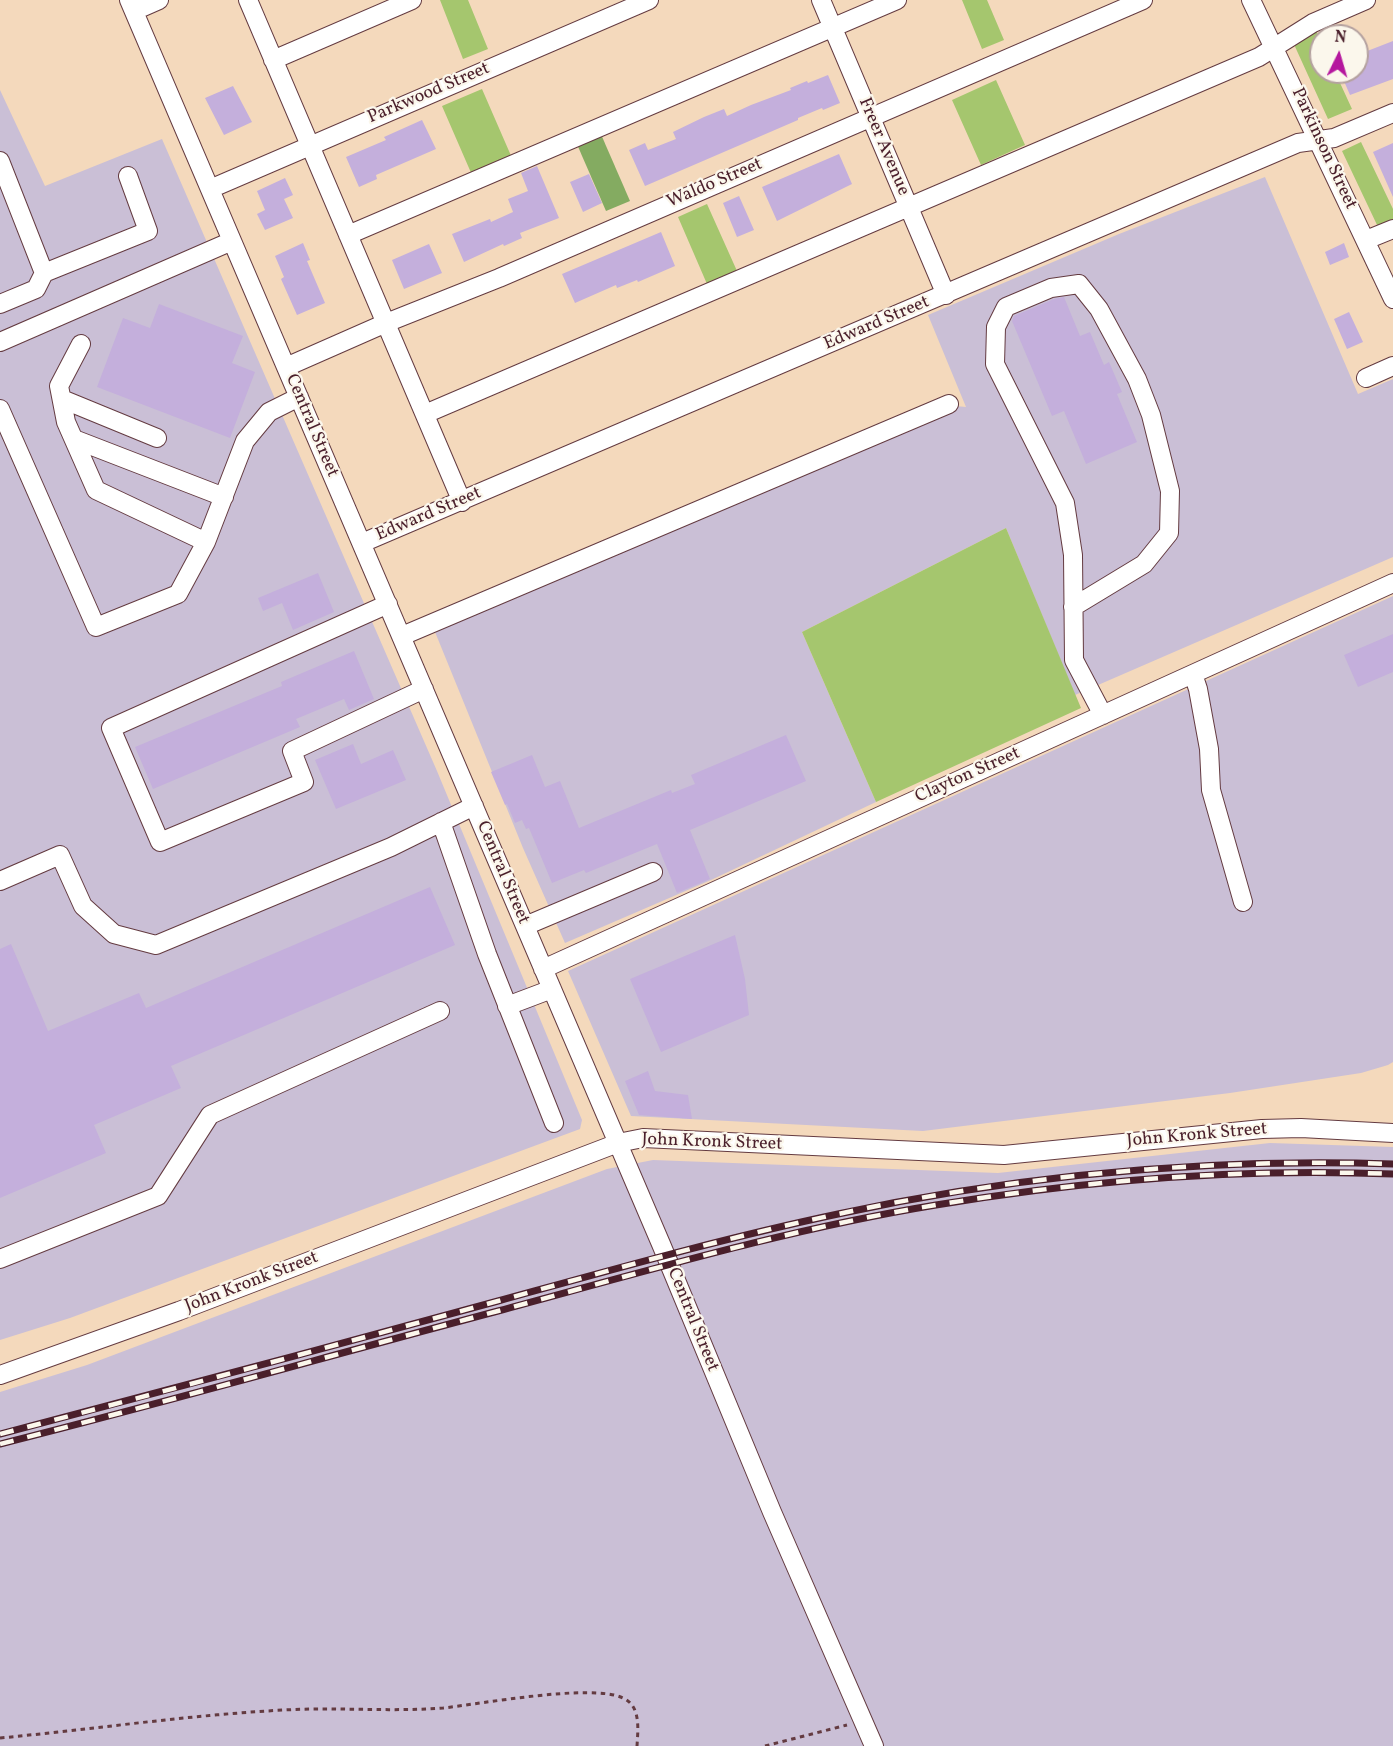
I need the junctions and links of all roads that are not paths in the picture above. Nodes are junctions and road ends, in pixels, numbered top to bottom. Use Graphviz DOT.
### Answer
graph roads {
  1 [pos="159,0"];
  2 [pos="248,0"];
  3 [pos="411,0"];
  4 [pos="649,0"];
  5 [pos="821,0"];
  6 [pos="897,0"];
  7 [pos="1143,0"];
  8 [pos="1251,0"];
  9 [pos="1366,0"];
  10 [pos="131,6"];
  11 [pos="833,28"];
  12 [pos="1275,48"];
  13 [pos="273,60"];
  14 [pos="1393,113"];
  15 [pos="870,117"];
  16 [pos="1318,140"];
  17 [pos="310,145"];
  18 [pos="0,161"];
  19 [pos="128,177"];
  20 [pos="210,189"];
  21 [pos="908,206"];
  22 [pos="1393,229"];
  23 [pos="348,235"];
  24 [pos="1366,240"];
  25 [pos="232,241"];
  26 [pos="44,273"];
  27 [pos="946,295"];
  28 [pos="1393,300"];
  29 [pos="0,304"];
  30 [pos="386,323"];
  31 [pos="0,342"];
  32 [pos="81,344"];
  33 [pos="1393,366"];
  34 [pos="286,367"];
  35 [pos="1365,378"];
  36 [pos="299,397"];
  37 [pos="62,399"];
  38 [pos="949,404"];
  39 [pos="0,409"];
  40 [pos="425,414"];
  41 [pos="157,438"];
  42 [pos="74,439"];
  43 [pos="224,497"];
  44 [pos="462,502"];
  45 [pos="206,542"];
  46 [pos="362,543"];
  47 [pos="1393,583"];
  48 [pos="388,604"];
  49 [pos="1073,607"];
  50 [pos="402,636"];
  51 [pos="1193,674"];
  52 [pos="424,689"];
  53 [pos="1103,715"];
  54 [pos="474,806"];
  55 [pos="441,822"];
  56 [pos="653,872"];
  57 [pos="0,881"];
  58 [pos="1243,902"];
  59 [pos="525,926"];
  60 [pos="543,969"];
  61 [pos="552,989"];
  62 [pos="507,1006"];
  63 [pos="440,1011"];
  64 [pos="554,1124"];
  65 [pos="1393,1132"];
  66 [pos="618,1143"];
  67 [pos="0,1259"];
  68 [pos="0,1375"];
  69 [pos="874,1746"];
  1 -- 10 [label="street"];
  2 -- 13 [label="street"];
  3 -- 13 [label="street"];
  4 -- 17 [label="street, Parkwood Street"];
  5 -- 11 [label="street, Freer Avenue"];
  6 -- 11 [label="street"];
  7 -- 15 [label="street, Waldo Street"];
  8 -- 12 [label="street, Parkinson Street"];
  9 -- 12 [label="street"];
  10 -- 20 [label="street, Central Street"];
  11 -- 15 [label="street, Freer Avenue"];
  11 -- 23 [label="street"];
  12 -- 16 [label="street, Parkinson Street"];
  12 -- 21 [label="street"];
  13 -- 17 [label="street"];
  14 -- 16 [label="street, Edward Street"];
  15 -- 21 [label="street, Freer Avenue"];
  15 -- 30 [label="street, Waldo Street"];
  16 -- 24 [label="street, Parkinson Street"];
  16 -- 27 [label="street, Edward Street"];
  17 -- 20 [label="street, Parkwood Street"];
  17 -- 23 [label="street"];
  18 -- 26 [label="street"];
  19 -- 26 [label="street"];
  20 -- 25 [label="street, Central Street"];
  21 -- 27 [label="street, Freer Avenue"];
  21 -- 40 [label="street"];
  22 -- 24 [label="street"];
  23 -- 30 [label="street"];
  24 -- 28 [label="street, Parkinson Street"];
  25 -- 31 [label="street"];
  25 -- 34 [label="street, Central Street"];
  26 -- 29 [label="street"];
  27 -- 44 [label="street, Edward Street"];
  30 -- 34 [label="street, Waldo Street"];
  30 -- 40 [label="street"];
  32 -- 37 [label="street"];
  33 -- 35 [label="street"];
  34 -- 36 [label="street, Central Street"];
  36 -- 43 [label="street"];
  36 -- 46 [label="street, Central Street"];
  37 -- 41 [label="street"];
  37 -- 42 [label="street"];
  38 -- 50 [label="street"];
  39 -- 45 [label="street"];
  40 -- 44 [label="street"];
  42 -- 43 [label="street"];
  42 -- 45 [label="street"];
  43 -- 45 [label="street"];
  44 -- 46 [label="street, Edward Street"];
  46 -- 48 [label="street, Central Street"];
  47 -- 51 [label="street, Clayton Street"];
  48 -- 50 [label="street, Central Street"];
  48 -- 52 [label="street"];
  49 -- 49 [label="street"];
  49 -- 53 [label="street"];
  50 -- 52 [label="street, Central Street"];
  51 -- 53 [label="street, Clayton Street"];
  51 -- 58 [label="street"];
  52 -- 54 [label="street, Central Street"];
  53 -- 60 [label="street, Clayton Street"];
  54 -- 55 [label="street"];
  54 -- 59 [label="street, Central Street"];
  55 -- 57 [label="street"];
  55 -- 62 [label="street"];
  56 -- 59 [label="street"];
  59 -- 60 [label="street, Central Street"];
  60 -- 61 [label="street, Central Street"];
  61 -- 62 [label="street"];
  61 -- 66 [label="street, Central Street"];
  62 -- 64 [label="street"];
  63 -- 67 [label="street"];
  65 -- 66 [label="street, John Kronk Street"];
  66 -- 68 [label="street, John Kronk Street"];
  66 -- 69 [label="street, Central Street"];
}
